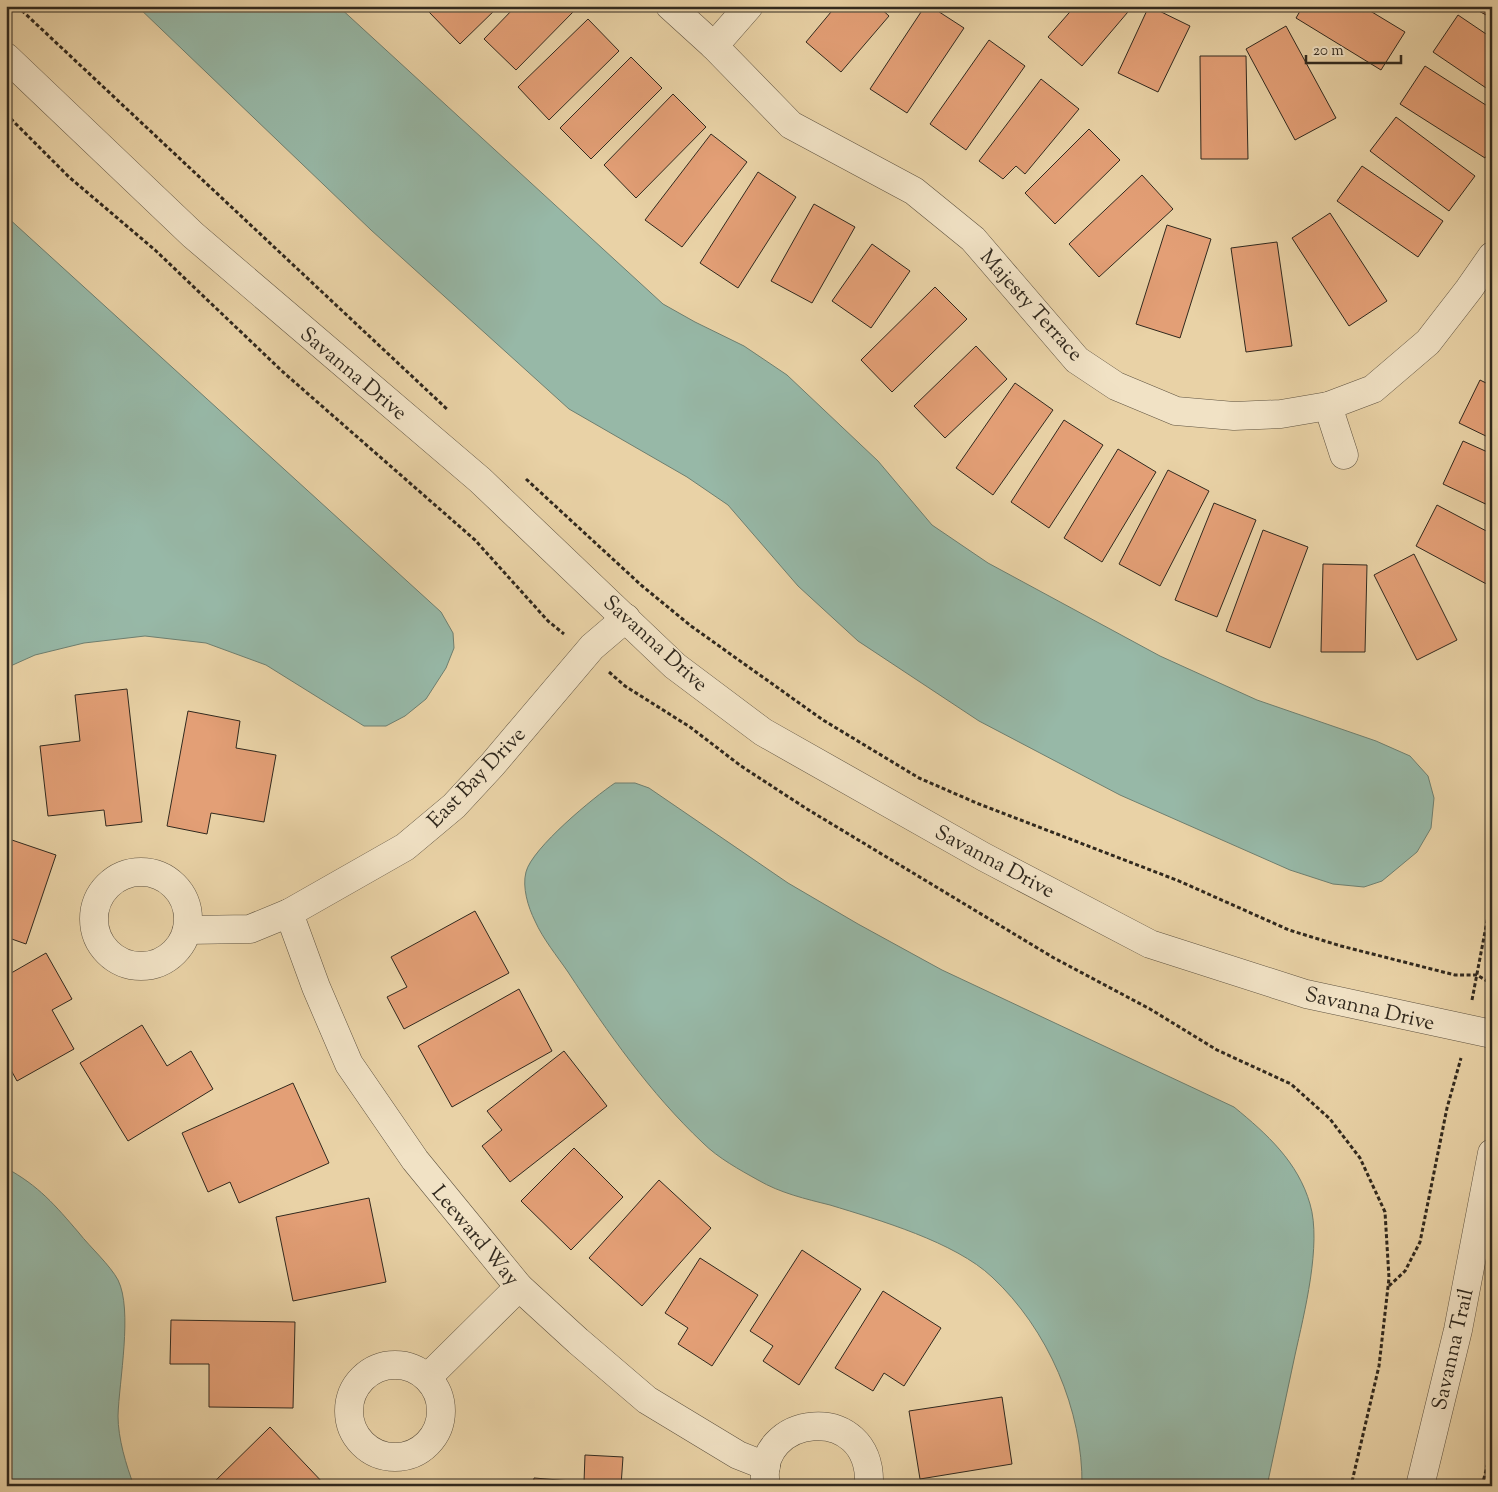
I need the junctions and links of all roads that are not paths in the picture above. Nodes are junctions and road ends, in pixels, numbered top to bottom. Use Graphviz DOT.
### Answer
graph roads {
  1 [pos="670,6"];
  2 [pos="749,6"];
  3 [pos="714,46"];
  4 [pos="6,58"];
  5 [pos="1492,256"];
  6 [pos="1328,406"];
  7 [pos="1344,455"];
  8 [pos="626,618"];
  9 [pos="289,913"];
  10 [pos="187,930"];
  11 [pos="1479,1032"];
  12 [pos="1492,1153"];
  13 [pos="519,1287"];
  14 [pos="428,1377"];
  15 [pos="766,1476"];
  16 [pos="869,1486"];
  17 [pos="1420,1486"];
  1 -- 3 [label="street, Majesty Terrace"];
  2 -- 3 [label="street"];
  3 -- 6 [label="street, Majesty Terrace"];
  4 -- 8 [label="street, Savanna Drive"];
  5 -- 6 [label="street, Majesty Terrace"];
  6 -- 7 [label="street"];
  8 -- 9 [label="street, East Bay Drive"];
  8 -- 11 [label="street, Savanna Drive"];
  9 -- 10 [label="street, East Bay Drive"];
  9 -- 13 [label="street, Leeward Way"];
  12 -- 17 [label="street, Savanna Trail"];
  13 -- 14 [label="street"];
  13 -- 15 [label="street, Leeward Way"];
  15 -- 16 [label="street, Leeward Way"];
}
